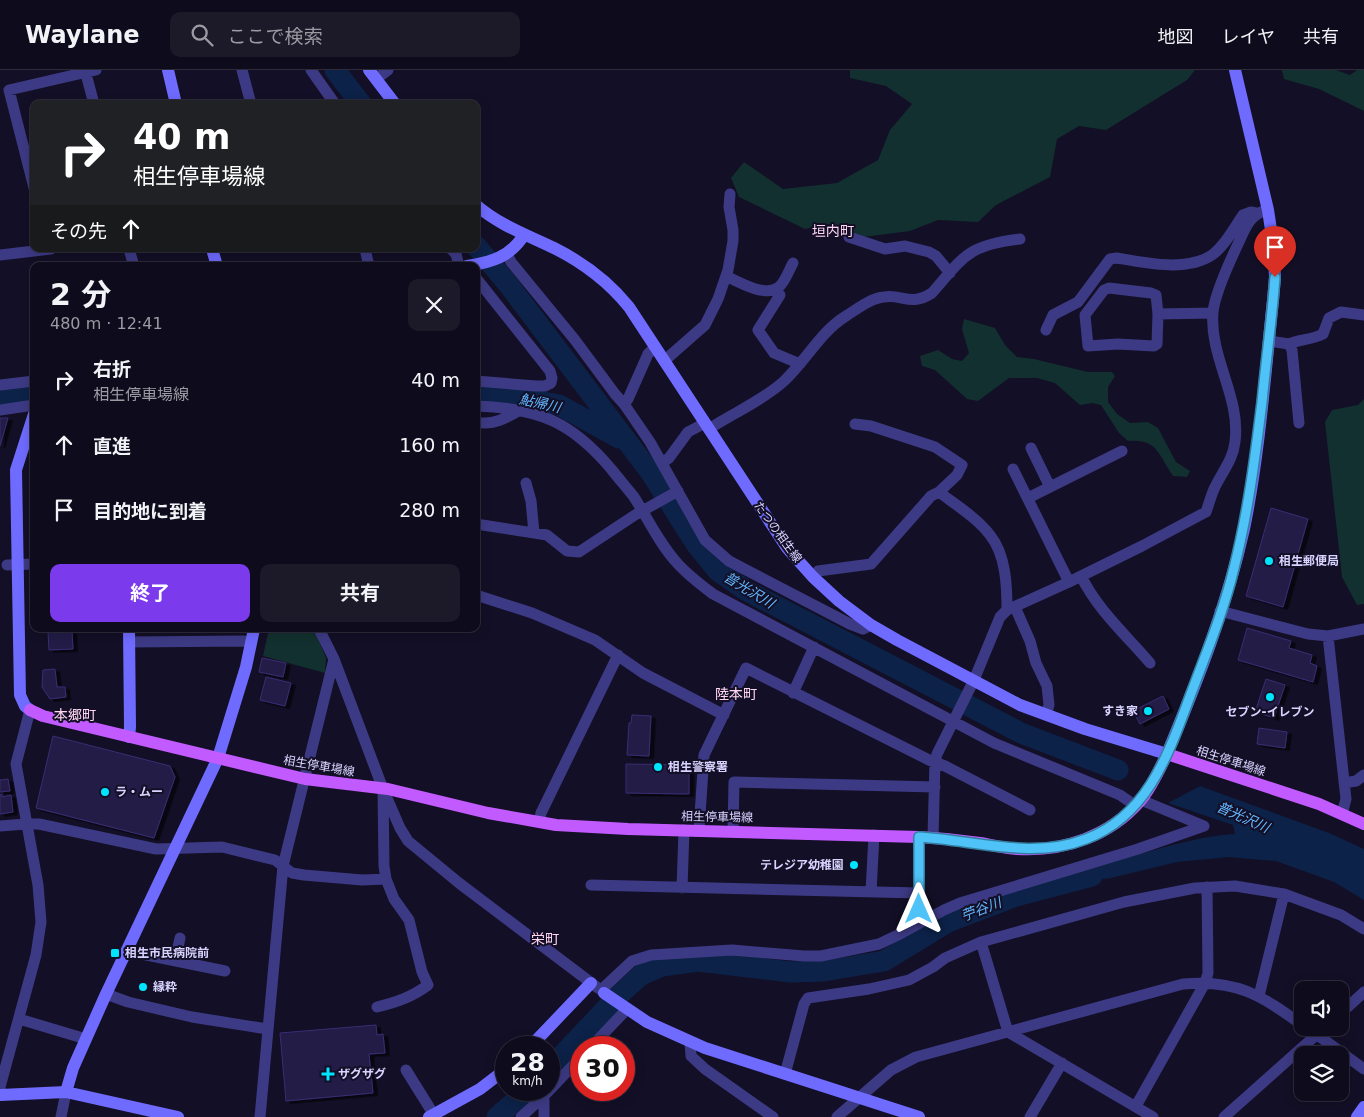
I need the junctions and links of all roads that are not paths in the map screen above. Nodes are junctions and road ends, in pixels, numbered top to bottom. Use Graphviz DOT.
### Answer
graph roads {
  1 [pos="168,70"];
  2 [pos="242,70"];
  3 [pos="311,70"];
  4 [pos="388,70"];
  5 [pos="1235,70"];
  6 [pos="89,71"];
  7 [pos="372,74"];
  8 [pos="4,91"];
  9 [pos="93,100"];
  10 [pos="175,100"];
  11 [pos="249,100"];
  12 [pos="332,100"];
  13 [pos="392,100"];
  14 [pos="30,175"];
  15 [pos="730,194"];
  16 [pos="480,208"];
  17 [pos="1262,211"];
  18 [pos="524,235"];
  19 [pos="849,237"];
  20 [pos="1020,239"];
  21 [pos="30,251"];
  22 [pos="0,255"];
  23 [pos="504,256"];
  24 [pos="480,263"];
  25 [pos="793,263"];
  26 [pos="950,273"];
  27 [pos="726,276"];
  28 [pos="480,283"];
  29 [pos="780,295"];
  30 [pos="1213,313"];
  31 [pos="1158,314"];
  32 [pos="1364,315"];
  33 [pos="1046,330"];
  34 [pos="1269,341"];
  35 [pos="1289,344"];
  36 [pos="655,347"];
  37 [pos="664,361"];
  38 [pos="800,364"];
  39 [pos="30,381"];
  40 [pos="480,381"];
  41 [pos="0,385"];
  42 [pos="624,404"];
  43 [pos="480,406"];
  44 [pos="30,407"];
  45 [pos="0,410"];
  46 [pos="520,410"];
  47 [pos="480,422"];
  48 [pos="1299,423"];
  49 [pos="855,424"];
  50 [pos="30,426"];
  51 [pos="707,426"];
  52 [pos="1031,448"];
  53 [pos="1122,451"];
  54 [pos="662,463"];
  55 [pos="1013,468"];
  56 [pos="526,483"];
  57 [pos="1050,487"];
  58 [pos="676,492"];
  59 [pos="939,492"];
  60 [pos="1028,498"];
  61 [pos="646,510"];
  62 [pos="480,525"];
  63 [pos="534,533"];
  64 [pos="30,564"];
  65 [pos="13,565"];
  66 [pos="1081,576"];
  67 [pos="813,577"];
  68 [pos="1069,582"];
  69 [pos="480,596"];
  70 [pos="1011,609"];
  71 [pos="1220,611"];
  72 [pos="871,625"];
  73 [pos="1364,629"];
  74 [pos="253,632"];
  75 [pos="320,632"];
  76 [pos="129,635"];
  77 [pos="1328,636"];
  78 [pos="251,643"];
  79 [pos="814,647"];
  80 [pos="618,655"];
  81 [pos="334,659"];
  82 [pos="1150,663"];
  83 [pos="972,684"];
  84 [pos="793,693"];
  85 [pos="30,710"];
  86 [pos="724,715"];
  87 [pos="1046,715"];
  88 [pos="954,720"];
  89 [pos="129,736"];
  90 [pos="1167,754"];
  91 [pos="218,758"];
  92 [pos="935,762"];
  93 [pos="1364,775"];
  94 [pos="305,779"];
  95 [pos="1344,783"];
  96 [pos="935,787"];
  97 [pos="383,789"];
  98 [pos="1138,803"];
  99 [pos="1030,810"];
  100 [pos="1342,814"];
  101 [pos="539,822"];
  102 [pos="26,824"];
  103 [pos="1364,824"];
  104 [pos="0,826"];
  105 [pos="684,830"];
  106 [pos="699,830"];
  107 [pos="733,831"];
  108 [pos="874,835"];
  109 [pos="919,837"];
  110 [pos="933,838"];
  111 [pos="174,849"];
  112 [pos="283,866"];
  113 [pos="386,879"];
  114 [pos="591,885"];
  115 [pos="1207,887"];
  116 [pos="682,888"];
  117 [pos="871,892"];
  118 [pos="919,893"];
  119 [pos="1284,894"];
  120 [pos="924,920"];
  121 [pos="1364,929"];
  122 [pos="180,938"];
  123 [pos="981,942"];
  124 [pos="127,951"];
  125 [pos="174,961"];
  126 [pos="225,971"];
  127 [pos="1205,983"];
  128 [pos="599,988"];
  129 [pos="1364,992"];
  130 [pos="106,994"];
  131 [pos="1259,996"];
  132 [pos="1349,1006"];
  133 [pos="377,1007"];
  134 [pos="626,1008"];
  135 [pos="19,1019"];
  136 [pos="1294,1020"];
  137 [pos="267,1029"];
  138 [pos="1008,1032"];
  139 [pos="543,1036"];
  140 [pos="601,1036"];
  141 [pos="1314,1036"];
  142 [pos="1326,1036"];
  143 [pos="86,1039"];
  144 [pos="690,1042"];
  145 [pos="1062,1063"];
  146 [pos="570,1069"];
  147 [pos="1364,1069"];
  148 [pos="406,1070"];
  149 [pos="785,1074"];
  150 [pos="495,1077"];
  151 [pos="560,1079"];
  152 [pos="66,1092"];
  153 [pos="0,1095"];
  154 [pos="861,1097"];
  155 [pos="539,1101"];
  156 [pos="544,1101"];
  157 [pos="1136,1106"];
  158 [pos="1364,1107"];
  159 [pos="431,1116"];
  160 [pos="61,1117"];
  161 [pos="178,1117"];
  162 [pos="260,1117"];
  163 [pos="521,1117"];
  164 [pos="544,1117"];
  165 [pos="773,1117"];
  166 [pos="837,1117"];
  167 [pos="919,1117"];
  168 [pos="1030,1117"];
  169 [pos="1153,1117"];
  170 [pos="1224,1117"];
  171 [pos="1357,1117"];
  1 -- 10 [label="street"];
  2 -- 11 [label="street"];
  3 -- 12 [label="street"];
  4 -- 7 [label="street"];
  5 -- 17 [label="street"];
  6 -- 8 [label="street"];
  6 -- 9 [label="street"];
  7 -- 13 [label="street"];
  8 -- 14 [label="street"];
  15 -- 27 [label="street"];
  16 -- 18 [label="street, たつの相生線"];
  17 -- 30 [label="street"];
  17 -- 33 [label="street"];
  17 -- 34 [label="street"];
  18 -- 23 [label="street"];
  18 -- 36 [label="street, たつの相生線"];
  19 -- 26 [label="street"];
  20 -- 26 [label="street"];
  21 -- 22 [label="street"];
  23 -- 24 [label="street"];
  23 -- 42 [label="street"];
  25 -- 27 [label="street"];
  26 -- 38 [label="street"];
  27 -- 37 [label="street"];
  28 -- 40 [label="street"];
  29 -- 38 [label="street"];
  30 -- 31 [label="street"];
  30 -- 66 [label="street"];
  31 -- 31 [label="street"];
  32 -- 35 [label="street"];
  34 -- 35 [label="street"];
  34 -- 71 [label="street"];
  35 -- 48 [label="street"];
  36 -- 37 [label="street, たつの相生線"];
  36 -- 42 [label="street"];
  37 -- 51 [label="street, たつの相生線"];
  38 -- 51 [label="street"];
  39 -- 41 [label="street"];
  42 -- 54 [label="street"];
  43 -- 46 [label="street"];
  44 -- 45 [label="street"];
  46 -- 47 [label="street"];
  46 -- 61 [label="street"];
  49 -- 59 [label="street"];
  50 -- 65 [label="street"];
  51 -- 54 [label="street"];
  51 -- 67 [label="street, たつの相生線"];
  52 -- 57 [label="street"];
  53 -- 57 [label="street"];
  54 -- 58 [label="street"];
  55 -- 60 [label="street"];
  56 -- 63 [label="street"];
  57 -- 60 [label="street"];
  58 -- 61 [label="street"];
  58 -- 72 [label="street"];
  59 -- 67 [label="street"];
  59 -- 70 [label="street"];
  60 -- 68 [label="street"];
  61 -- 63 [label="street"];
  61 -- 79 [label="street"];
  62 -- 63 [label="street"];
  64 -- 65 [label="street"];
  65 -- 85 [label="street"];
  66 -- 68 [label="street"];
  66 -- 82 [label="street"];
  67 -- 72 [label="street, たつの相生線"];
  68 -- 70 [label="street"];
  69 -- 80 [label="street"];
  70 -- 83 [label="street"];
  70 -- 87 [label="street"];
  71 -- 77 [label="street"];
  71 -- 90 [label="street"];
  72 -- 83 [label="street, たつの相生線"];
  73 -- 77 [label="street"];
  74 -- 78 [label="street"];
  75 -- 81 [label="street"];
  76 -- 78 [label="street"];
  76 -- 89 [label="street"];
  77 -- 95 [label="street"];
  78 -- 91 [label="street"];
  79 -- 84 [label="street"];
  79 -- 88 [label="street"];
  80 -- 86 [label="street"];
  80 -- 101 [label="street"];
  81 -- 94 [label="street"];
  81 -- 97 [label="street"];
  83 -- 87 [label="street, たつの相生線"];
  83 -- 88 [label="street"];
  84 -- 86 [label="street"];
  84 -- 92 [label="street"];
  85 -- 89 [label="main road, 相生停車場線"];
  85 -- 102 [label="street"];
  86 -- 106 [label="street"];
  87 -- 90 [label="street, たつの相生線"];
  88 -- 92 [label="street"];
  88 -- 98 [label="street"];
  89 -- 91 [label="main road, 相生停車場線"];
  90 -- 98 [label="main road, 相生停車場線"];
  90 -- 100 [label="main road, 相生停車場線"];
  91 -- 94 [label="main road, 相生停車場線"];
  91 -- 111 [label="street"];
  92 -- 96 [label="street"];
  92 -- 99 [label="street"];
  93 -- 95 [label="street"];
  94 -- 97 [label="main road, 相生停車場線"];
  94 -- 112 [label="street"];
  95 -- 100 [label="street"];
  96 -- 107 [label="street"];
  96 -- 110 [label="street"];
  97 -- 101 [label="main road, 相生停車場線"];
  97 -- 113 [label="street"];
  97 -- 128 [label="street"];
  98 -- 110 [label="main road, 相生停車場線"];
  98 -- 120 [label="street"];
  100 -- 103 [label="main road, 相生停車場線"];
  101 -- 105 [label="main road, 相生停車場線"];
  102 -- 104 [label="street"];
  102 -- 111 [label="street"];
  102 -- 135 [label="street"];
  105 -- 106 [label="main road, 相生停車場線"];
  105 -- 116 [label="street"];
  106 -- 107 [label="main road, 相生停車場線"];
  107 -- 108 [label="main road, 相生停車場線"];
  108 -- 109 [label="main road, 相生停車場線"];
  108 -- 117 [label="street"];
  109 -- 110 [label="main road, 相生停車場線"];
  109 -- 118 [label="street"];
  111 -- 112 [label="street"];
  111 -- 124 [label="street"];
  112 -- 113 [label="street"];
  112 -- 137 [label="street"];
  113 -- 133 [label="street"];
  114 -- 116 [label="street"];
  115 -- 119 [label="street"];
  115 -- 123 [label="street"];
  115 -- 127 [label="street"];
  116 -- 117 [label="street"];
  117 -- 118 [label="street"];
  118 -- 120 [label="street"];
  119 -- 121 [label="street"];
  119 -- 131 [label="street"];
  120 -- 128 [label="street"];
  122 -- 125 [label="street"];
  123 -- 138 [label="street"];
  123 -- 149 [label="street"];
  124 -- 125 [label="street"];
  124 -- 130 [label="street"];
  125 -- 126 [label="street"];
  127 -- 131 [label="street"];
  127 -- 138 [label="street"];
  127 -- 157 [label="street"];
  128 -- 134 [label="street"];
  128 -- 139 [label="street"];
  129 -- 132 [label="street"];
  130 -- 137 [label="street"];
  130 -- 143 [label="street"];
  131 -- 136 [label="street"];
  134 -- 140 [label="street"];
  134 -- 144 [label="street"];
  135 -- 143 [label="street"];
  135 -- 153 [label="street"];
  137 -- 162 [label="street"];
  138 -- 145 [label="street"];
  138 -- 154 [label="street"];
  141 -- 170 [label="street"];
  142 -- 147 [label="street"];
  143 -- 152 [label="street"];
  144 -- 149 [label="street"];
  144 -- 165 [label="street"];
  145 -- 157 [label="street"];
  145 -- 168 [label="street"];
  146 -- 151 [label="street"];
  148 -- 159 [label="street"];
  149 -- 154 [label="street"];
  150 -- 159 [label="street"];
  152 -- 153 [label="street"];
  152 -- 160 [label="street"];
  152 -- 161 [label="street"];
  154 -- 166 [label="street"];
  154 -- 167 [label="street"];
  155 -- 163 [label="street"];
  156 -- 164 [label="street"];
  157 -- 169 [label="street"];
  158 -- 171 [label="street"];
}
